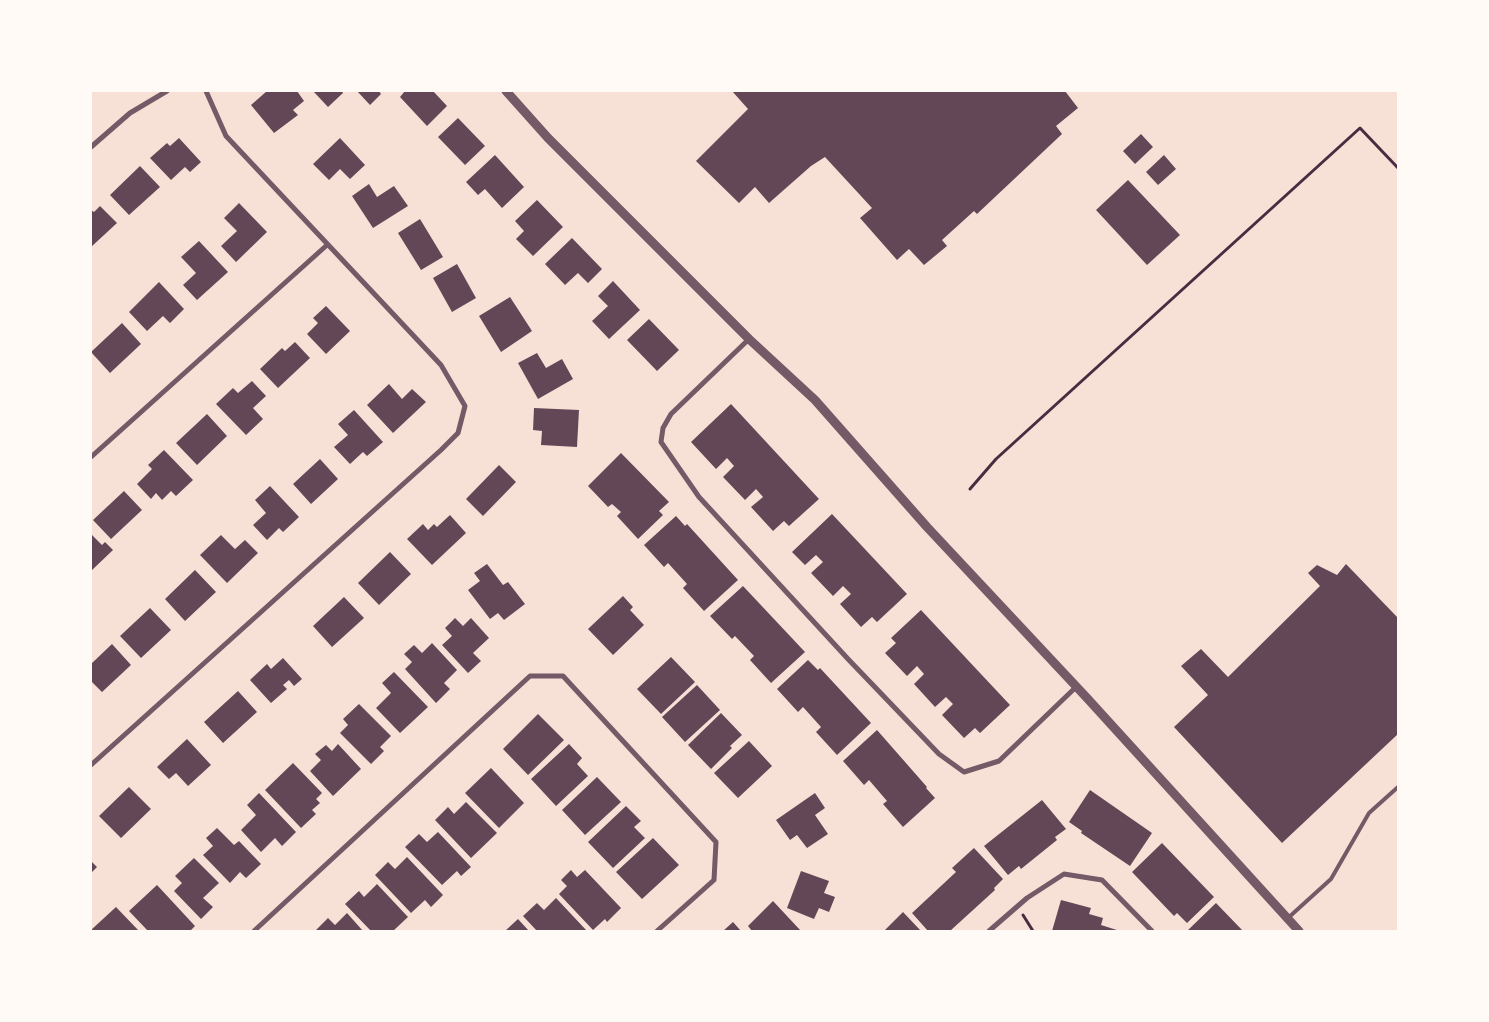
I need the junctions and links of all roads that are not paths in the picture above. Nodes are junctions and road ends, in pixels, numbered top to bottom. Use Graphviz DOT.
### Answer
graph roads {
  1 [pos="167,91"];
  2 [pos="206,91"];
  3 [pos="506,91"];
  4 [pos="91,147"];
  5 [pos="327,245"];
  6 [pos="749,339"];
  7 [pos="91,457"];
  8 [pos="1076,687"];
  9 [pos="91,765"];
  10 [pos="1398,787"];
  11 [pos="1288,918"];
  12 [pos="254,931"];
  13 [pos="657,931"];
  14 [pos="990,931"];
  15 [pos="1152,931"];
  16 [pos="1299,931"];
  1 -- 4 [label="street"];
  2 -- 5 [label="street"];
  3 -- 6 [label="street"];
  5 -- 7 [label="street"];
  5 -- 9 [label="street"];
  6 -- 8 [label="street"];
  6 -- 8 [label="street"];
  8 -- 11 [label="street"];
  10 -- 11 [label="lane"];
  11 -- 16 [label="street"];
  12 -- 13 [label="street"];
  14 -- 15 [label="street"];
}
